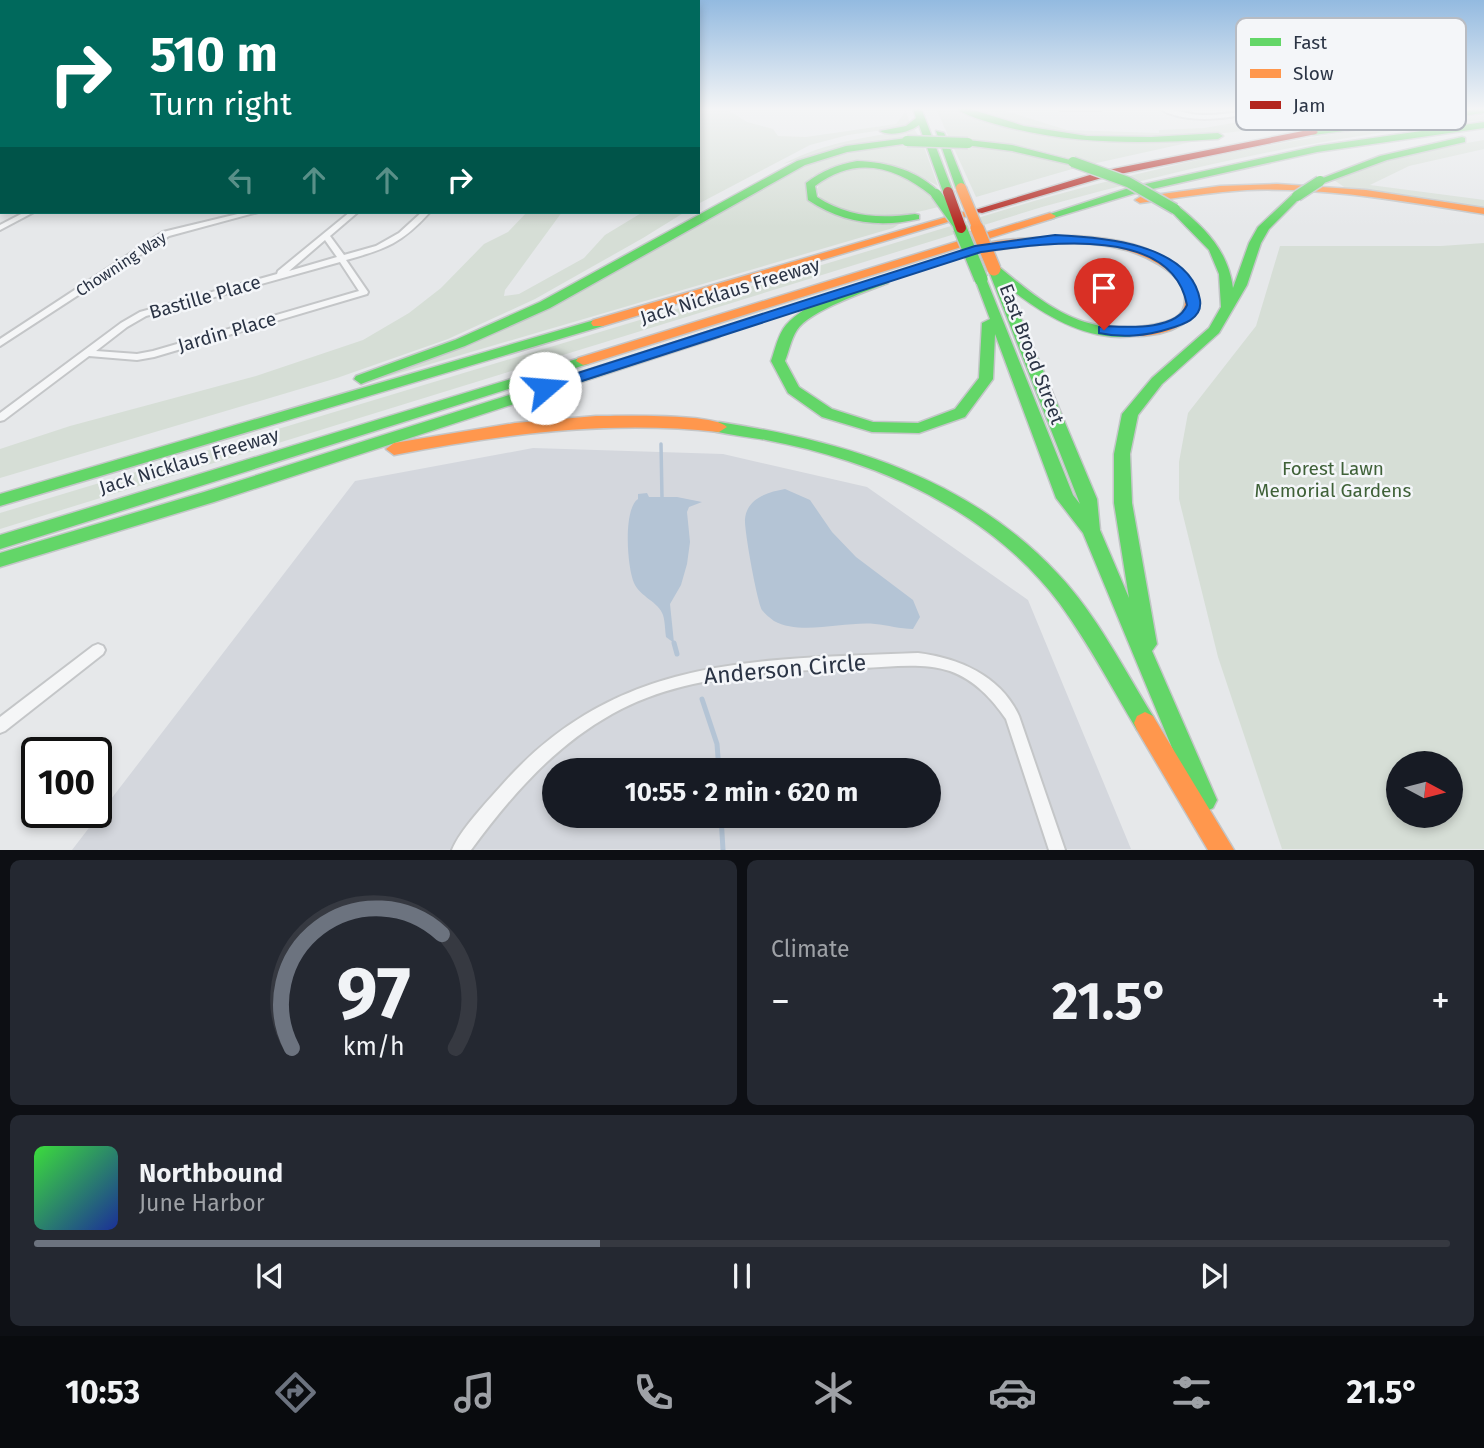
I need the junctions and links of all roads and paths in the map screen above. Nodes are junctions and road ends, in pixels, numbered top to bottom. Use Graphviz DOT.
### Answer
graph roads {
  1 [pos="815,148"];
  2 [pos="856,148"];
  3 [pos="934,148"];
  4 [pos="1009,148"];
  5 [pos="1183,148"];
  6 [pos="1229,148"];
  7 [pos="1336,148"];
  8 [pos="1355,148"];
  9 [pos="1431,148"];
  10 [pos="948,191"];
  11 [pos="1134,201"];
  12 [pos="700,210"];
  13 [pos="1484,211"];
  14 [pos="26,214"];
  15 [pos="246,214"];
  16 [pos="352,214"];
  17 [pos="424,214"];
  18 [pos="695,214"];
  19 [pos="0,228"];
  20 [pos="326,235"];
  21 [pos="670,235"];
  22 [pos="980,248"];
  23 [pos="341,258"];
  24 [pos="988,274"];
  25 [pos="278,275"];
  26 [pos="884,280"];
  27 [pos="1225,314"];
  28 [pos="0,344"];
  29 [pos="88,353"];
  30 [pos="0,418"];
  31 [pos="310,465"];
  32 [pos="0,487"];
  33 [pos="0,500"];
  34 [pos="0,542"];
  35 [pos="0,559"];
  36 [pos="98,650"];
  37 [pos="1153,680"];
  38 [pos="0,726"];
  39 [pos="460,849"];
  40 [pos="1057,849"];
  41 [pos="1224,849"];
  1 -- 12 [label="main road"];
  2 -- 21 [label="main road, bridge"];
  3 -- 10 [label="main road, East Broad Street"];
  4 -- 27 [label="main road, bridge"];
  5 -- 10 [label="main road"];
  6 -- 33 [label="main road, Jack Nicklaus Freeway"];
  7 -- 34 [label="main road, Jack Nicklaus Freeway"];
  8 -- 11 [label="main road"];
  9 -- 27 [label="main road, bridge"];
  10 -- 24 [label="main road, East Broad Street, bridge"];
  10 -- 24 [label="main road, East Broad Street, bridge"];
  11 -- 13 [label="main road"];
  11 -- 22 [label="main road"];
  14 -- 19 [label="street"];
  15 -- 28 [label="street, Chowning Way"];
  16 -- 20 [label="street"];
  17 -- 23 [label="street, Bastille Place"];
  18 -- 21 [label="main road"];
  20 -- 23 [label="street"];
  20 -- 25 [label="street"];
  21 -- 32 [label="main road"];
  22 -- 24 [label="main road"];
  22 -- 26 [label="main road"];
  23 -- 25 [label="street, Bastille Place"];
  23 -- 29 [label="street, Jardin Place"];
  24 -- 26 [label="main road"];
  24 -- 37 [label="main road, East Broad Street"];
  25 -- 29 [label="street, Bastille Place"];
  26 -- 31 [label="main road"];
  27 -- 37 [label="main road"];
  29 -- 30 [label="street, Bastille Place"];
  31 -- 35 [label="main road"];
  31 -- 41 [label="main road"];
  36 -- 38 [label="street"];
  37 -- 41 [label="main road, East Broad Street"];
  39 -- 40 [label="street, Anderson Circle"];
}
